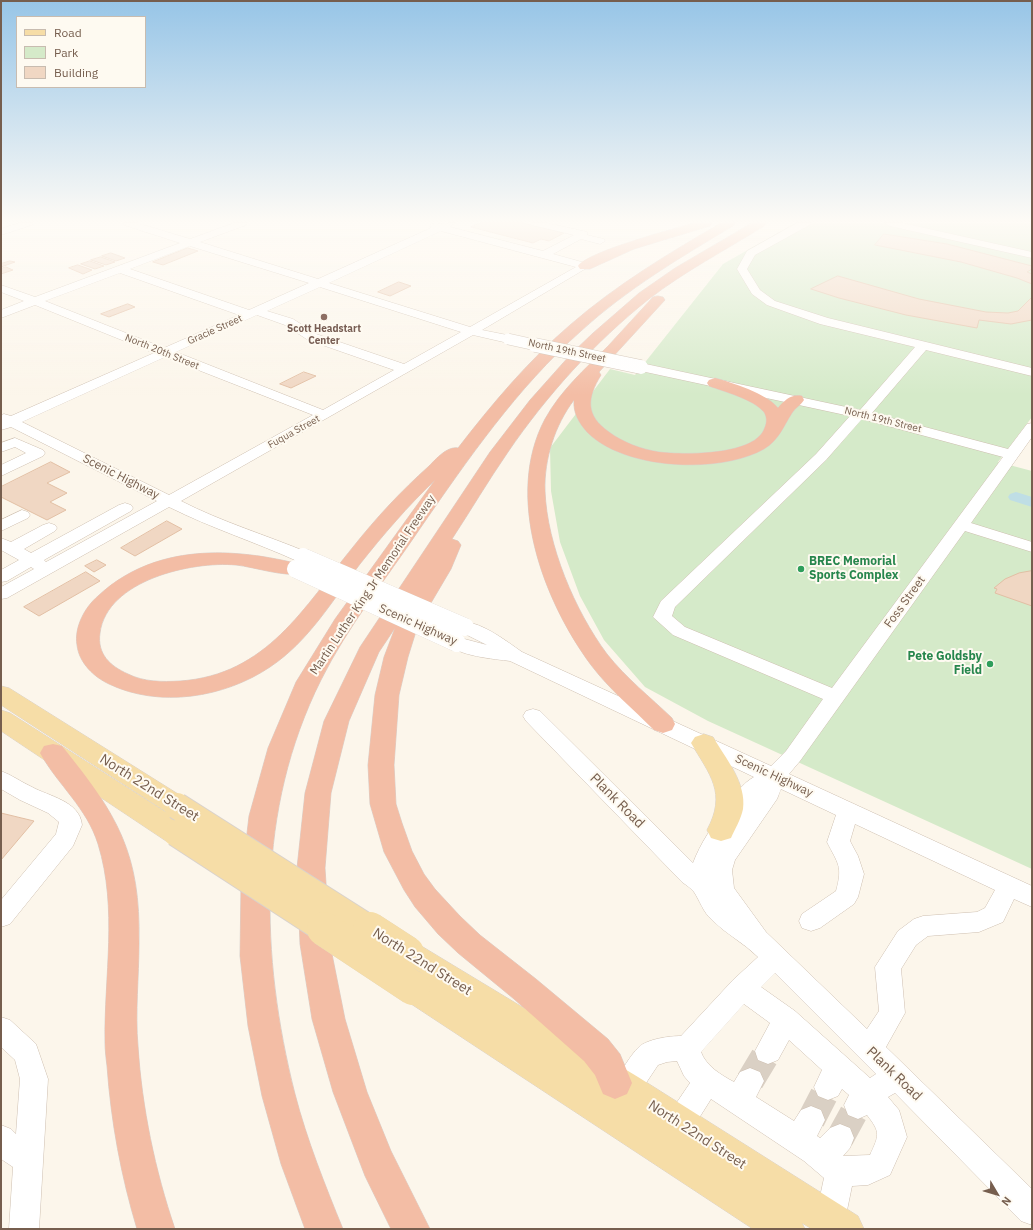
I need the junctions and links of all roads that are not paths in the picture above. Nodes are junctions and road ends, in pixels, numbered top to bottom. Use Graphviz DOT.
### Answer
graph roads {
  1 [pos="89,280"];
  2 [pos="155,280"];
  3 [pos="311,280"];
  4 [pos="325,280"];
  5 [pos="560,280"];
  6 [pos="638,280"];
  7 [pos="667,280"];
  8 [pos="682,280"];
  9 [pos="749,280"];
  10 [pos="319,283"];
  11 [pos="1,288"];
  12 [pos="34,301"];
  13 [pos="253,312"];
  14 [pos="1,314"];
  15 [pos="471,331"];
  16 [pos="924,345"];
  17 [pos="613,348"];
  18 [pos="164,352"];
  19 [pos="405,369"];
  20 [pos="1032,372"];
  21 [pos="715,383"];
  22 [pos="796,400"];
  23 [pos="861,414"];
  24 [pos="324,415"];
  25 [pos="4,422"];
  26 [pos="1032,427"];
  27 [pos="775,429"];
  28 [pos="476,436"];
  29 [pos="1,448"];
  30 [pos="1014,452"];
  31 [pos="1032,452"];
  32 [pos="1,471"];
  33 [pos="476,488"];
  34 [pos="170,501"];
  35 [pos="125,508"];
  36 [pos="22,515"];
  37 [pos="961,525"];
  38 [pos="1,526"];
  39 [pos="49,528"];
  40 [pos="6,546"];
  41 [pos="1032,547"];
  42 [pos="300,563"];
  43 [pos="39,565"];
  44 [pos="1,577"];
  45 [pos="1,594"];
  46 [pos="1,694"];
  47 [pos="836,697"];
  48 [pos="533,716"];
  49 [pos="1,719"];
  50 [pos="663,724"];
  51 [pos="704,743"];
  52 [pos="53,753"];
  53 [pos="775,776"];
  54 [pos="1,779"];
  55 [pos="848,811"];
  56 [pos="176,820"];
  57 [pos="721,830"];
  58 [pos="702,883"];
  59 [pos="1009,886"];
  60 [pos="1032,897"];
  61 [pos="741,915"];
  62 [pos="1,917"];
  63 [pos="811,921"];
  64 [pos="766,948"];
  65 [pos="742,988"];
  66 [pos="786,1020"];
  67 [pos="1,1029"];
  68 [pos="687,1048"];
  69 [pos="869,1050"];
  70 [pos="768,1051"];
  71 [pos="897,1076"];
  72 [pos="707,1081"];
  73 [pos="620,1086"];
  74 [pos="863,1100"];
  75 [pos="679,1124"];
  76 [pos="1,1139"];
  77 [pos="834,1156"];
  78 [pos="28,1160"];
  79 [pos="1032,1210"];
  80 [pos="837,1224"];
  81 [pos="24,1229"];
  82 [pos="156,1229"];
  83 [pos="324,1229"];
  84 [pos="411,1229"];
  85 [pos="786,1229"];
  1 -- 12 [label="street"];
  2 -- 13 [label="street"];
  3 -- 10 [label="street, North 19th Street"];
  4 -- 10 [label="street, Gracie Street"];
  5 -- 15 [label="street, Fuqua Street"];
  6 -- 28 [label="highway, Martin Luther King Jr Memorial Freeway"];
  7 -- 33 [label="highway"];
  8 -- 17 [label="highway"];
  9 -- 16 [label="street"];
  10 -- 13 [label="street, Gracie Street"];
  10 -- 15 [label="street, North 19th Street"];
  11 -- 12 [label="street, North 20th Street"];
  12 -- 14 [label="street"];
  12 -- 18 [label="street, North 20th Street"];
  13 -- 18 [label="street, Gracie Street"];
  13 -- 19 [label="street"];
  15 -- 19 [label="street, Fuqua Street"];
  15 -- 21 [label="street, North 19th Street, bridge"];
  16 -- 20 [label="street"];
  16 -- 23 [label="street"];
  17 -- 27 [label="highway"];
  17 -- 50 [label="highway"];
  18 -- 24 [label="street, North 20th Street"];
  18 -- 25 [label="street, Gracie Street"];
  19 -- 24 [label="street, Fuqua Street"];
  21 -- 22 [label="street, North 19th Street"];
  21 -- 27 [label="highway"];
  22 -- 23 [label="street, North 19th Street"];
  22 -- 27 [label="highway"];
  23 -- 30 [label="street, North 19th Street"];
  23 -- 47 [label="street"];
  24 -- 34 [label="street, Fuqua Street"];
  25 -- 34 [label="street, Scenic Highway"];
  26 -- 30 [label="street, Foss Street"];
  28 -- 42 [label="highway"];
  28 -- 83 [label="highway, Martin Luther King Jr Memorial Freeway"];
  29 -- 32 [label="street"];
  30 -- 31 [label="street, North 19th Street"];
  30 -- 37 [label="street, Foss Street"];
  33 -- 73 [label="highway"];
  33 -- 84 [label="highway"];
  34 -- 42 [label="street, Scenic Highway"];
  34 -- 43 [label="street, Fuqua Street"];
  35 -- 43 [label="street"];
  36 -- 38 [label="street"];
  37 -- 41 [label="street"];
  37 -- 47 [label="street, Foss Street"];
  39 -- 40 [label="street"];
  40 -- 43 [label="street"];
  42 -- 50 [label="street, Scenic Highway, bridge"];
  43 -- 44 [label="street"];
  43 -- 45 [label="street, Fuqua Street"];
  46 -- 56 [label="main road, North 22nd Street"];
  47 -- 53 [label="street, Foss Street"];
  48 -- 58 [label="street, Plank Road"];
  49 -- 52 [label="main road, North 22nd Street"];
  50 -- 51 [label="street, Scenic Highway"];
  51 -- 53 [label="street, Scenic Highway"];
  51 -- 57 [label="main road"];
  52 -- 56 [label="main road, North 22nd Street"];
  52 -- 82 [label="highway"];
  53 -- 55 [label="street, Scenic Highway"];
  53 -- 57 [label="street"];
  53 -- 61 [label="street, Plank Road"];
  54 -- 62 [label="street"];
  55 -- 59 [label="street, Scenic Highway"];
  55 -- 63 [label="street"];
  56 -- 73 [label="main road, North 22nd Street, bridge"];
  56 -- 85 [label="main road, North 22nd Street, bridge"];
  57 -- 58 [label="street"];
  58 -- 61 [label="street, Plank Road"];
  58 -- 64 [label="street, Plank Road"];
  59 -- 60 [label="street, Scenic Highway"];
  59 -- 69 [label="street"];
  61 -- 64 [label="street, Plank Road"];
  64 -- 65 [label="street"];
  64 -- 69 [label="street, Plank Road"];
  65 -- 66 [label="street"];
  65 -- 68 [label="street"];
  66 -- 70 [label="street"];
  66 -- 74 [label="street"];
  67 -- 78 [label="street"];
  68 -- 72 [label="street"];
  68 -- 73 [label="street"];
  69 -- 71 [label="street, Plank Road"];
  71 -- 74 [label="street"];
  71 -- 79 [label="street, Plank Road"];
  72 -- 75 [label="street"];
  72 -- 77 [label="street"];
  73 -- 75 [label="main road, North 22nd Street"];
  74 -- 77 [label="street"];
  75 -- 80 [label="main road, North 22nd Street"];
  76 -- 78 [label="street"];
  77 -- 80 [label="street"];
  78 -- 81 [label="street"];
}
